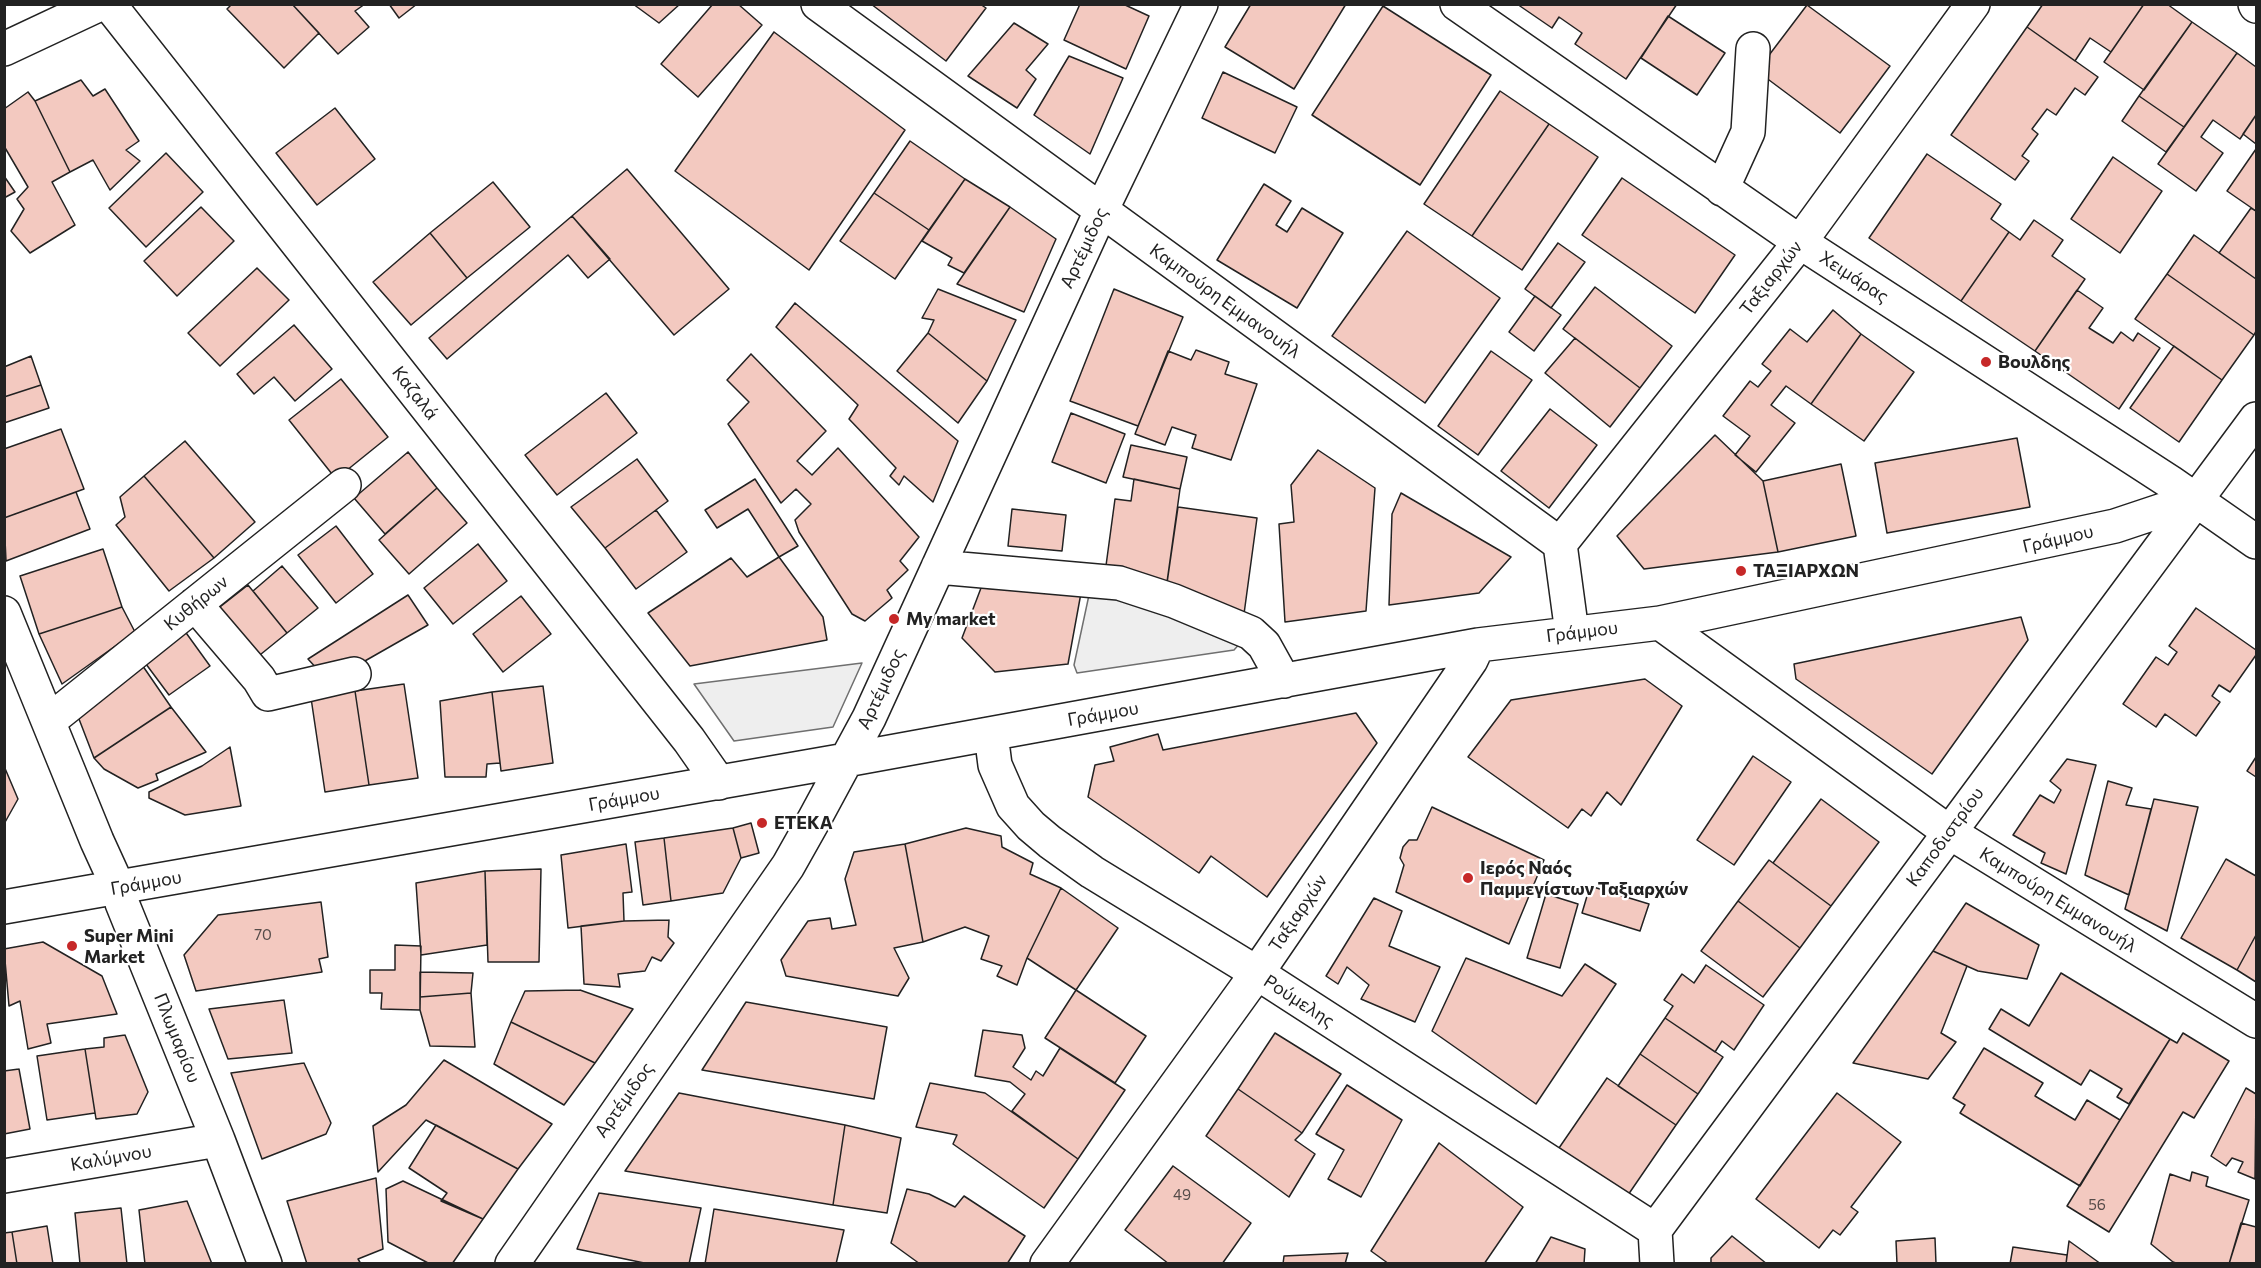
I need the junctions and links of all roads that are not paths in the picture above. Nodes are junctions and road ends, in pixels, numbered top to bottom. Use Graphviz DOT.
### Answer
graph roads {
  1 [pos="100,4"];
  2 [pos="109,4"];
  3 [pos="818,4"];
  4 [pos="1202,4"];
  5 [pos="1973,4"];
  6 [pos="1460,5"];
  7 [pos="4,49"];
  8 [pos="1753,50"];
  9 [pos="1722,189"];
  10 [pos="1101,211"];
  11 [pos="1800,242"];
  12 [pos="2256,418"];
  13 [pos="344,485"];
  14 [pos="2196,499"];
  15 [pos="2256,542"];
  16 [pos="1560,544"];
  17 [pos="938,567"];
  18 [pos="195,604"];
  19 [pos="4,613"];
  20 [pos="1660,623"];
  21 [pos="1572,633"];
  22 [pos="1478,645"];
  23 [pos="354,674"];
  24 [pos="1284,681"];
  25 [pos="49,721"];
  26 [pos="991,734"];
  27 [pos="846,760"];
  28 [pos="719,783"];
  29 [pos="1949,832"];
  30 [pos="118,887"];
  31 [pos="4,907"];
  32 [pos="1257,974"];
  33 [pos="2256,1021"];
  34 [pos="218,1140"];
  35 [pos="4,1176"];
  36 [pos="1656,1230"];
  37 [pos="265,1263"];
  38 [pos="512,1263"];
  39 [pos="1047,1263"];
  40 [pos="1657,1263"];
  1 -- 7 [label="street"];
  2 -- 28 [label="street, Καζαλά"];
  3 -- 10 [label="street, Καμπούρη Εμμανουήλ"];
  4 -- 10 [label="street, Αρτέμιδος"];
  5 -- 11 [label="street, Ταξιαρχών"];
  6 -- 9 [label="street, Χειμάρας"];
  8 -- 9 [label="street"];
  9 -- 11 [label="street, Χειμάρας"];
  10 -- 16 [label="street, Καμπούρη Εμμανουήλ"];
  10 -- 17 [label="street, Αρτέμιδος"];
  11 -- 14 [label="street, Χειμάρας"];
  11 -- 16 [label="street, Ταξιαρχών"];
  12 -- 14 [label="street, Καποδιστρίου"];
  13 -- 18 [label="street, Κυθήρων"];
  14 -- 15 [label="street, Χειμάρας"];
  14 -- 20 [label="street, Γράμμου"];
  14 -- 29 [label="street, Καποδιστρίου"];
  16 -- 21 [label="street"];
  17 -- 24 [label="street"];
  17 -- 27 [label="street, Αρτέμιδος"];
  18 -- 23 [label="street"];
  18 -- 25 [label="street, Κυθήρων"];
  19 -- 25 [label="street, Πλωμαρίου"];
  20 -- 21 [label="street, Γράμμου"];
  20 -- 29 [label="street, Καμπούρη Εμμανουήλ"];
  21 -- 22 [label="street, Γράμμου"];
  22 -- 24 [label="street, Γράμμου"];
  22 -- 32 [label="street, Ταξιαρχών"];
  24 -- 26 [label="street, Γράμμου"];
  25 -- 30 [label="street, Πλωμαρίου"];
  26 -- 27 [label="street, Γράμμου"];
  26 -- 32 [label="street, Ρούμελης"];
  27 -- 28 [label="street, Γράμμου"];
  27 -- 38 [label="street, Αρτέμιδος"];
  28 -- 30 [label="street, Γράμμου"];
  29 -- 33 [label="street, Καμπούρη Εμμανουήλ"];
  29 -- 36 [label="street, Καποδιστρίου"];
  30 -- 31 [label="street, Γράμμου"];
  30 -- 34 [label="street, Πλωμαρίου"];
  32 -- 36 [label="street, Ρούμελης"];
  32 -- 39 [label="street, Ταξιαρχών"];
  34 -- 35 [label="street, Καλύμνου"];
  34 -- 37 [label="street, Πλωμαρίου"];
  36 -- 40 [label="street"];
}
